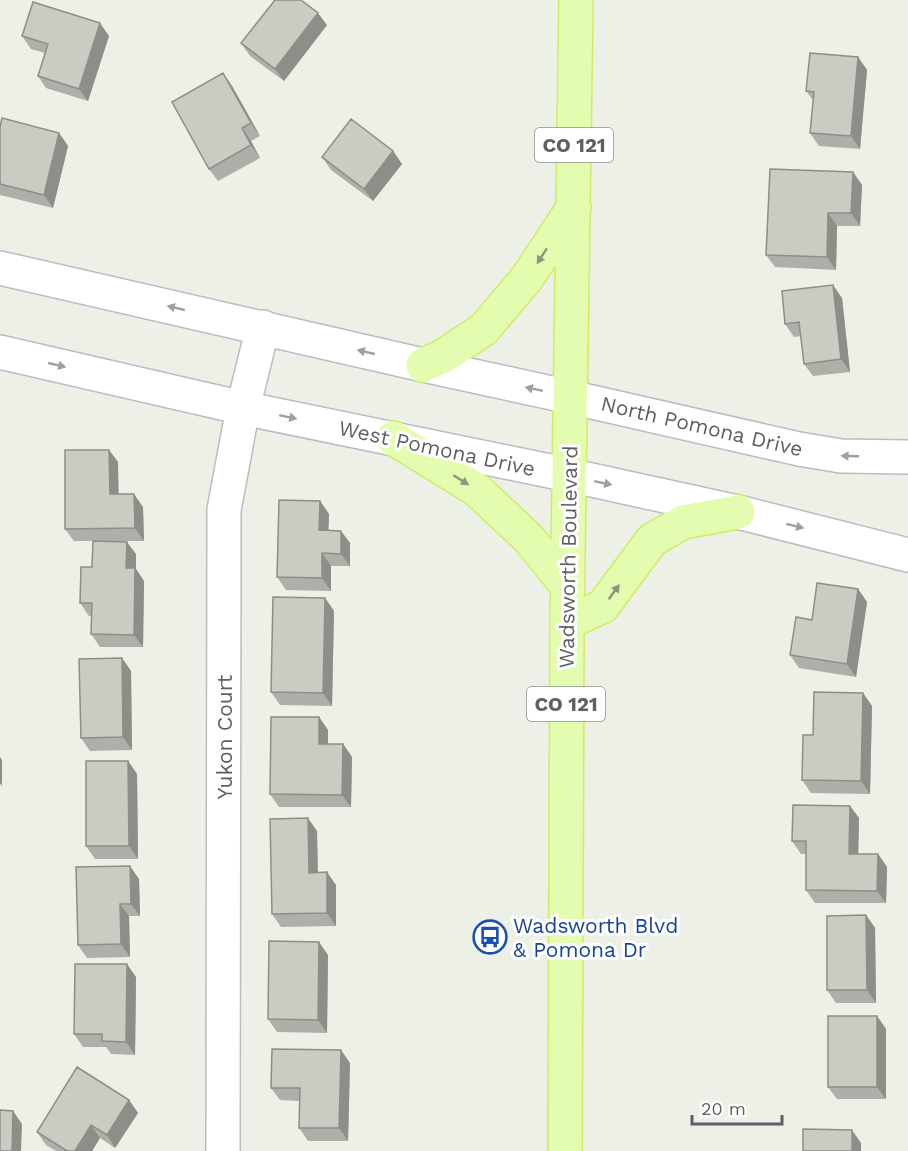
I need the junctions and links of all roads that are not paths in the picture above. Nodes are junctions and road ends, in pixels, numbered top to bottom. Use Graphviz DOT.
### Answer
graph roads {
  1 [pos="576,0"];
  2 [pos="574,207"];
  3 [pos="0,268"];
  4 [pos="263,327"];
  5 [pos="0,352"];
  6 [pos="423,365"];
  7 [pos="570,397"];
  8 [pos="243,408"];
  9 [pos="393,438"];
  10 [pos="908,457"];
  11 [pos="569,476"];
  12 [pos="738,512"];
  13 [pos="908,555"];
  14 [pos="568,586"];
  15 [pos="567,623"];
  16 [pos="223,1151"];
  17 [pos="565,1151"];
  1 -- 2 [label="main road, Wadsworth Boulevard / CO 121"];
  2 -- 6 [label="main road, one-way"];
  2 -- 7 [label="main road, Wadsworth Boulevard / CO 121"];
  4 -- 3 [label="street, one-way"];
  6 -- 4 [label="street, one-way"];
  4 -- 8 [label="street, Yukon Court"];
  5 -- 8 [label="street, West Pomona Drive, one-way"];
  7 -- 6 [label="street, North Pomona Drive, one-way"];
  10 -- 7 [label="street, North Pomona Drive, one-way"];
  7 -- 11 [label="main road, Wadsworth Boulevard / CO 121"];
  8 -- 9 [label="street, West Pomona Drive, one-way"];
  8 -- 16 [label="street, Yukon Court"];
  9 -- 11 [label="street, West Pomona Drive"];
  9 -- 14 [label="main road, one-way"];
  11 -- 12 [label="street, West Pomona Drive, one-way"];
  11 -- 14 [label="main road, Wadsworth Boulevard / CO 121"];
  12 -- 13 [label="street, West Pomona Drive, one-way"];
  15 -- 12 [label="main road, one-way"];
  14 -- 15 [label="main road, Wadsworth Boulevard / CO 121"];
  15 -- 17 [label="main road, Wadsworth Boulevard / CO 121"];
}
